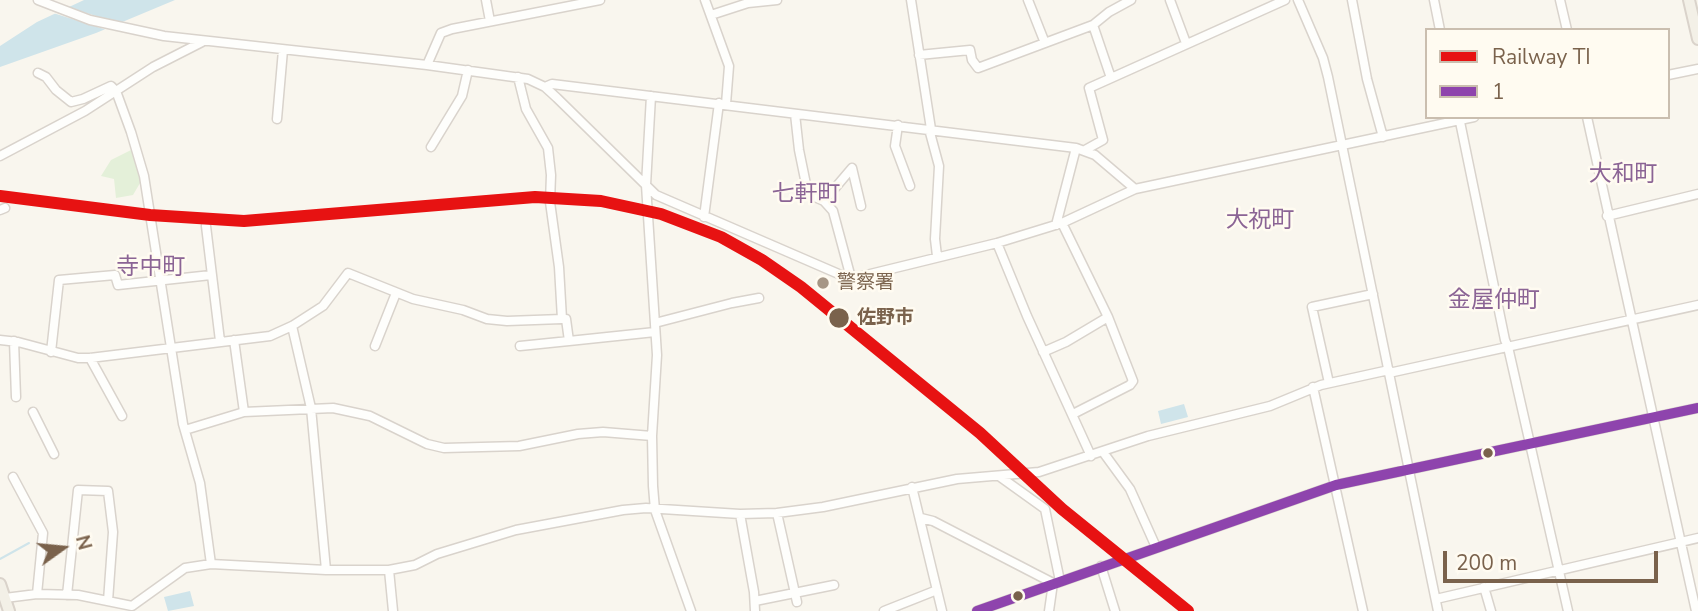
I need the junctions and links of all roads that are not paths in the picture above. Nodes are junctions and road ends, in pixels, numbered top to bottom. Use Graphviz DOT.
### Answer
graph roads {
  1 [pos="38,0"];
  2 [pos="486,0"];
  3 [pos="600,0"];
  4 [pos="705,0"];
  5 [pos="777,0"];
  6 [pos="911,0"];
  7 [pos="1028,0"];
  8 [pos="1131,0"];
  9 [pos="1170,0"];
  10 [pos="1285,0"];
  11 [pos="1298,0"];
  12 [pos="1352,0"];
  13 [pos="1434,0"];
  14 [pos="1560,0"];
  15 [pos="1689,0"];
  16 [pos="711,15"];
  17 [pos="490,20"];
  18 [pos="1093,25"];
  19 [pos="1440,28"];
  20 [pos="1567,28"];
  21 [pos="1698,39"];
  22 [pos="202,42"];
  23 [pos="1045,43"];
  24 [pos="1186,43"];
  25 [pos="283,50"];
  26 [pos="919,55"];
  27 [pos="427,65"];
  28 [pos="1698,69"];
  29 [pos="468,70"];
  30 [pos="38,73"];
  31 [pos="1670,75"];
  32 [pos="518,77"];
  33 [pos="1111,78"];
  34 [pos="545,88"];
  35 [pos="116,91"];
  36 [pos="651,96"];
  37 [pos="722,104"];
  38 [pos="795,114"];
  39 [pos="277,119"];
  40 [pos="1459,119"];
  41 [pos="1587,119"];
  42 [pos="898,125"];
  43 [pos="930,129"];
  44 [pos="1383,137"];
  45 [pos="1342,146"];
  46 [pos="431,147"];
  47 [pos="1076,148"];
  48 [pos="1085,150"];
  49 [pos="0,156"];
  50 [pos="646,185"];
  51 [pos="910,186"];
  52 [pos="1135,189"];
  53 [pos="1698,194"];
  54 [pos="824,201"];
  55 [pos="861,206"];
  56 [pos="1608,216"];
  57 [pos="704,217"];
  58 [pos="1059,224"];
  59 [pos="206,226"];
  60 [pos="998,243"];
  61 [pos="937,256"];
  62 [pos="211,275"];
  63 [pos="851,278"];
  64 [pos="160,280"];
  65 [pos="396,293"];
  66 [pos="1373,293"];
  67 [pos="760,298"];
  68 [pos="1698,305"];
  69 [pos="1108,317"];
  70 [pos="562,319"];
  71 [pos="1630,320"];
  72 [pos="292,326"];
  73 [pos="655,327"];
  74 [pos="0,340"];
  75 [pos="234,340"];
  76 [pos="14,341"];
  77 [pos="220,341"];
  78 [pos="569,341"];
  79 [pos="376,346"];
  80 [pos="520,346"];
  81 [pos="1508,347"];
  82 [pos="171,349"];
  83 [pos="51,352"];
  84 [pos="1043,352"];
  85 [pos="90,358"];
  86 [pos="1389,371"];
  87 [pos="1329,383"];
  88 [pos="1313,387"];
  89 [pos="16,397"];
  90 [pos="311,408"];
  91 [pos="1698,408"];
  92 [pos="33,412"];
  93 [pos="244,412"];
  94 [pos="1073,414"];
  95 [pos="122,416"];
  96 [pos="1652,418"];
  97 [pos="185,430"];
  98 [pos="652,436"];
  99 [pos="1530,444"];
  100 [pos="1102,452"];
  101 [pos="54,454"];
  102 [pos="1091,456"];
  103 [pos="1409,469"];
  104 [pos="999,476"];
  105 [pos="13,477"];
  106 [pos="1336,485"];
  107 [pos="912,487"];
  108 [pos="655,510"];
  109 [pos="777,513"];
  110 [pos="740,514"];
  111 [pos="920,518"];
  112 [pos="1698,538"];
  113 [pos="1681,542"];
  114 [pos="1156,547"];
  115 [pos="211,564"];
  116 [pos="1101,566"];
  117 [pos="326,570"];
  118 [pos="389,570"];
  119 [pos="1559,570"];
  120 [pos="1057,582"];
  121 [pos="0,584"];
  122 [pos="834,585"];
  123 [pos="1484,587"];
  124 [pos="937,590"];
  125 [pos="794,592"];
  126 [pos="37,594"];
  127 [pos="67,595"];
  128 [pos="1436,599"];
  129 [pos="108,601"];
  130 [pos="755,601"];
  131 [pos="797,602"];
  132 [pos="5,604"];
  133 [pos="131,609"];
  134 [pos="988,609"];
  135 [pos="393,611"];
  136 [pos="691,611"];
  137 [pos="755,611"];
  138 [pos="884,611"];
  139 [pos="942,611"];
  140 [pos="977,611"];
  141 [pos="1049,611"];
  142 [pos="1115,611"];
  143 [pos="1363,611"];
  144 [pos="1438,611"];
  145 [pos="1491,611"];
  146 [pos="1568,611"];
  147 [pos="1696,611"];
  1 -- 22 [label="street"];
  2 -- 17 [label="street"];
  3 -- 17 [label="street"];
  4 -- 16 [label="street"];
  5 -- 16 [label="street"];
  6 -- 26 [label="street"];
  7 -- 23 [label="street"];
  8 -- 18 [label="street"];
  9 -- 24 [label="street"];
  10 -- 24 [label="street"];
  11 -- 45 [label="street"];
  12 -- 44 [label="street"];
  13 -- 19 [label="street"];
  14 -- 20 [label="street"];
  15 -- 21 [label="main road"];
  16 -- 37 [label="street"];
  17 -- 27 [label="street"];
  18 -- 23 [label="street"];
  18 -- 33 [label="street"];
  22 -- 25 [label="street"];
  22 -- 35 [label="street"];
  23 -- 26 [label="street"];
  24 -- 33 [label="street"];
  25 -- 27 [label="street"];
  25 -- 39 [label="street"];
  26 -- 43 [label="street"];
  27 -- 29 [label="street"];
  28 -- 31 [label="street"];
  29 -- 32 [label="street"];
  29 -- 46 [label="street"];
  30 -- 35 [label="street"];
  32 -- 34 [label="street"];
  32 -- 70 [label="street"];
  33 -- 48 [label="street"];
  34 -- 36 [label="street"];
  34 -- 50 [label="street"];
  35 -- 49 [label="street"];
  35 -- 64 [label="street"];
  36 -- 37 [label="street"];
  36 -- 50 [label="street"];
  37 -- 38 [label="street"];
  37 -- 57 [label="street"];
  38 -- 42 [label="street"];
  38 -- 54 [label="street"];
  40 -- 44 [label="street"];
  40 -- 81 [label="street"];
  41 -- 56 [label="street"];
  42 -- 43 [label="street"];
  42 -- 51 [label="street"];
  43 -- 47 [label="street"];
  43 -- 61 [label="street"];
  44 -- 45 [label="street"];
  45 -- 52 [label="street"];
  45 -- 66 [label="street"];
  47 -- 48 [label="street"];
  47 -- 58 [label="street"];
  48 -- 52 [label="street"];
  50 -- 57 [label="street"];
  50 -- 73 [label="street"];
  52 -- 58 [label="street"];
  53 -- 56 [label="street"];
  54 -- 55 [label="street"];
  54 -- 63 [label="street"];
  56 -- 71 [label="street"];
  57 -- 63 [label="street"];
  58 -- 60 [label="street"];
  58 -- 69 [label="street"];
  59 -- 62 [label="street"];
  60 -- 61 [label="street"];
  60 -- 84 [label="street"];
  61 -- 63 [label="street"];
  62 -- 64 [label="street"];
  62 -- 77 [label="street"];
  64 -- 82 [label="street"];
  64 -- 83 [label="street"];
  65 -- 70 [label="street"];
  65 -- 72 [label="street"];
  65 -- 79 [label="street"];
  66 -- 86 [label="street"];
  66 -- 87 [label="street"];
  67 -- 73 [label="street"];
  68 -- 71 [label="street"];
  69 -- 84 [label="street"];
  69 -- 94 [label="street"];
  70 -- 78 [label="street"];
  71 -- 81 [label="street"];
  71 -- 96 [label="street"];
  72 -- 75 [label="street"];
  72 -- 90 [label="street"];
  73 -- 78 [label="street"];
  73 -- 98 [label="street"];
  74 -- 76 [label="street"];
  75 -- 77 [label="street"];
  75 -- 93 [label="street"];
  76 -- 83 [label="street"];
  76 -- 89 [label="street"];
  77 -- 82 [label="street"];
  78 -- 80 [label="street"];
  81 -- 86 [label="street"];
  81 -- 99 [label="street"];
  82 -- 85 [label="street"];
  82 -- 97 [label="street"];
  83 -- 85 [label="street"];
  84 -- 94 [label="street"];
  85 -- 95 [label="street"];
  86 -- 87 [label="street"];
  86 -- 103 [label="street"];
  87 -- 88 [label="street"];
  88 -- 100 [label="street"];
  88 -- 106 [label="street"];
  90 -- 93 [label="street"];
  90 -- 98 [label="street"];
  90 -- 117 [label="street"];
  91 -- 96 [label="street"];
  92 -- 101 [label="street"];
  93 -- 97 [label="street"];
  94 -- 102 [label="street"];
  96 -- 99 [label="street"];
  96 -- 113 [label="street"];
  97 -- 115 [label="street"];
  98 -- 108 [label="street"];
  99 -- 103 [label="street"];
  99 -- 119 [label="street"];
  100 -- 102 [label="street"];
  100 -- 114 [label="street"];
  102 -- 104 [label="street"];
  103 -- 106 [label="street"];
  103 -- 128 [label="street"];
  104 -- 107 [label="street"];
  104 -- 120 [label="street"];
  105 -- 126 [label="street"];
  106 -- 114 [label="street"];
  106 -- 143 [label="street"];
  107 -- 109 [label="street"];
  107 -- 111 [label="street"];
  108 -- 110 [label="street"];
  108 -- 118 [label="street"];
  108 -- 136 [label="street"];
  109 -- 110 [label="street"];
  109 -- 125 [label="street"];
  110 -- 130 [label="street"];
  111 -- 120 [label="street"];
  111 -- 124 [label="street"];
  112 -- 113 [label="street"];
  113 -- 119 [label="street"];
  113 -- 147 [label="street"];
  114 -- 116 [label="street"];
  115 -- 117 [label="street"];
  115 -- 133 [label="street"];
  116 -- 120 [label="street"];
  116 -- 142 [label="street"];
  117 -- 118 [label="street"];
  118 -- 135 [label="street"];
  119 -- 123 [label="street"];
  119 -- 146 [label="street"];
  120 -- 134 [label="street"];
  120 -- 141 [label="street"];
  121 -- 132 [label="main road"];
  122 -- 125 [label="street"];
  123 -- 128 [label="street"];
  123 -- 145 [label="street"];
  124 -- 138 [label="street"];
  124 -- 139 [label="street"];
  125 -- 130 [label="street"];
  125 -- 131 [label="street"];
  126 -- 127 [label="street"];
  126 -- 132 [label="street"];
  127 -- 129 [label="street"];
  127 -- 129 [label="street"];
  128 -- 144 [label="street"];
  129 -- 133 [label="street"];
  130 -- 137 [label="street"];
  134 -- 140 [label="street"];
}
